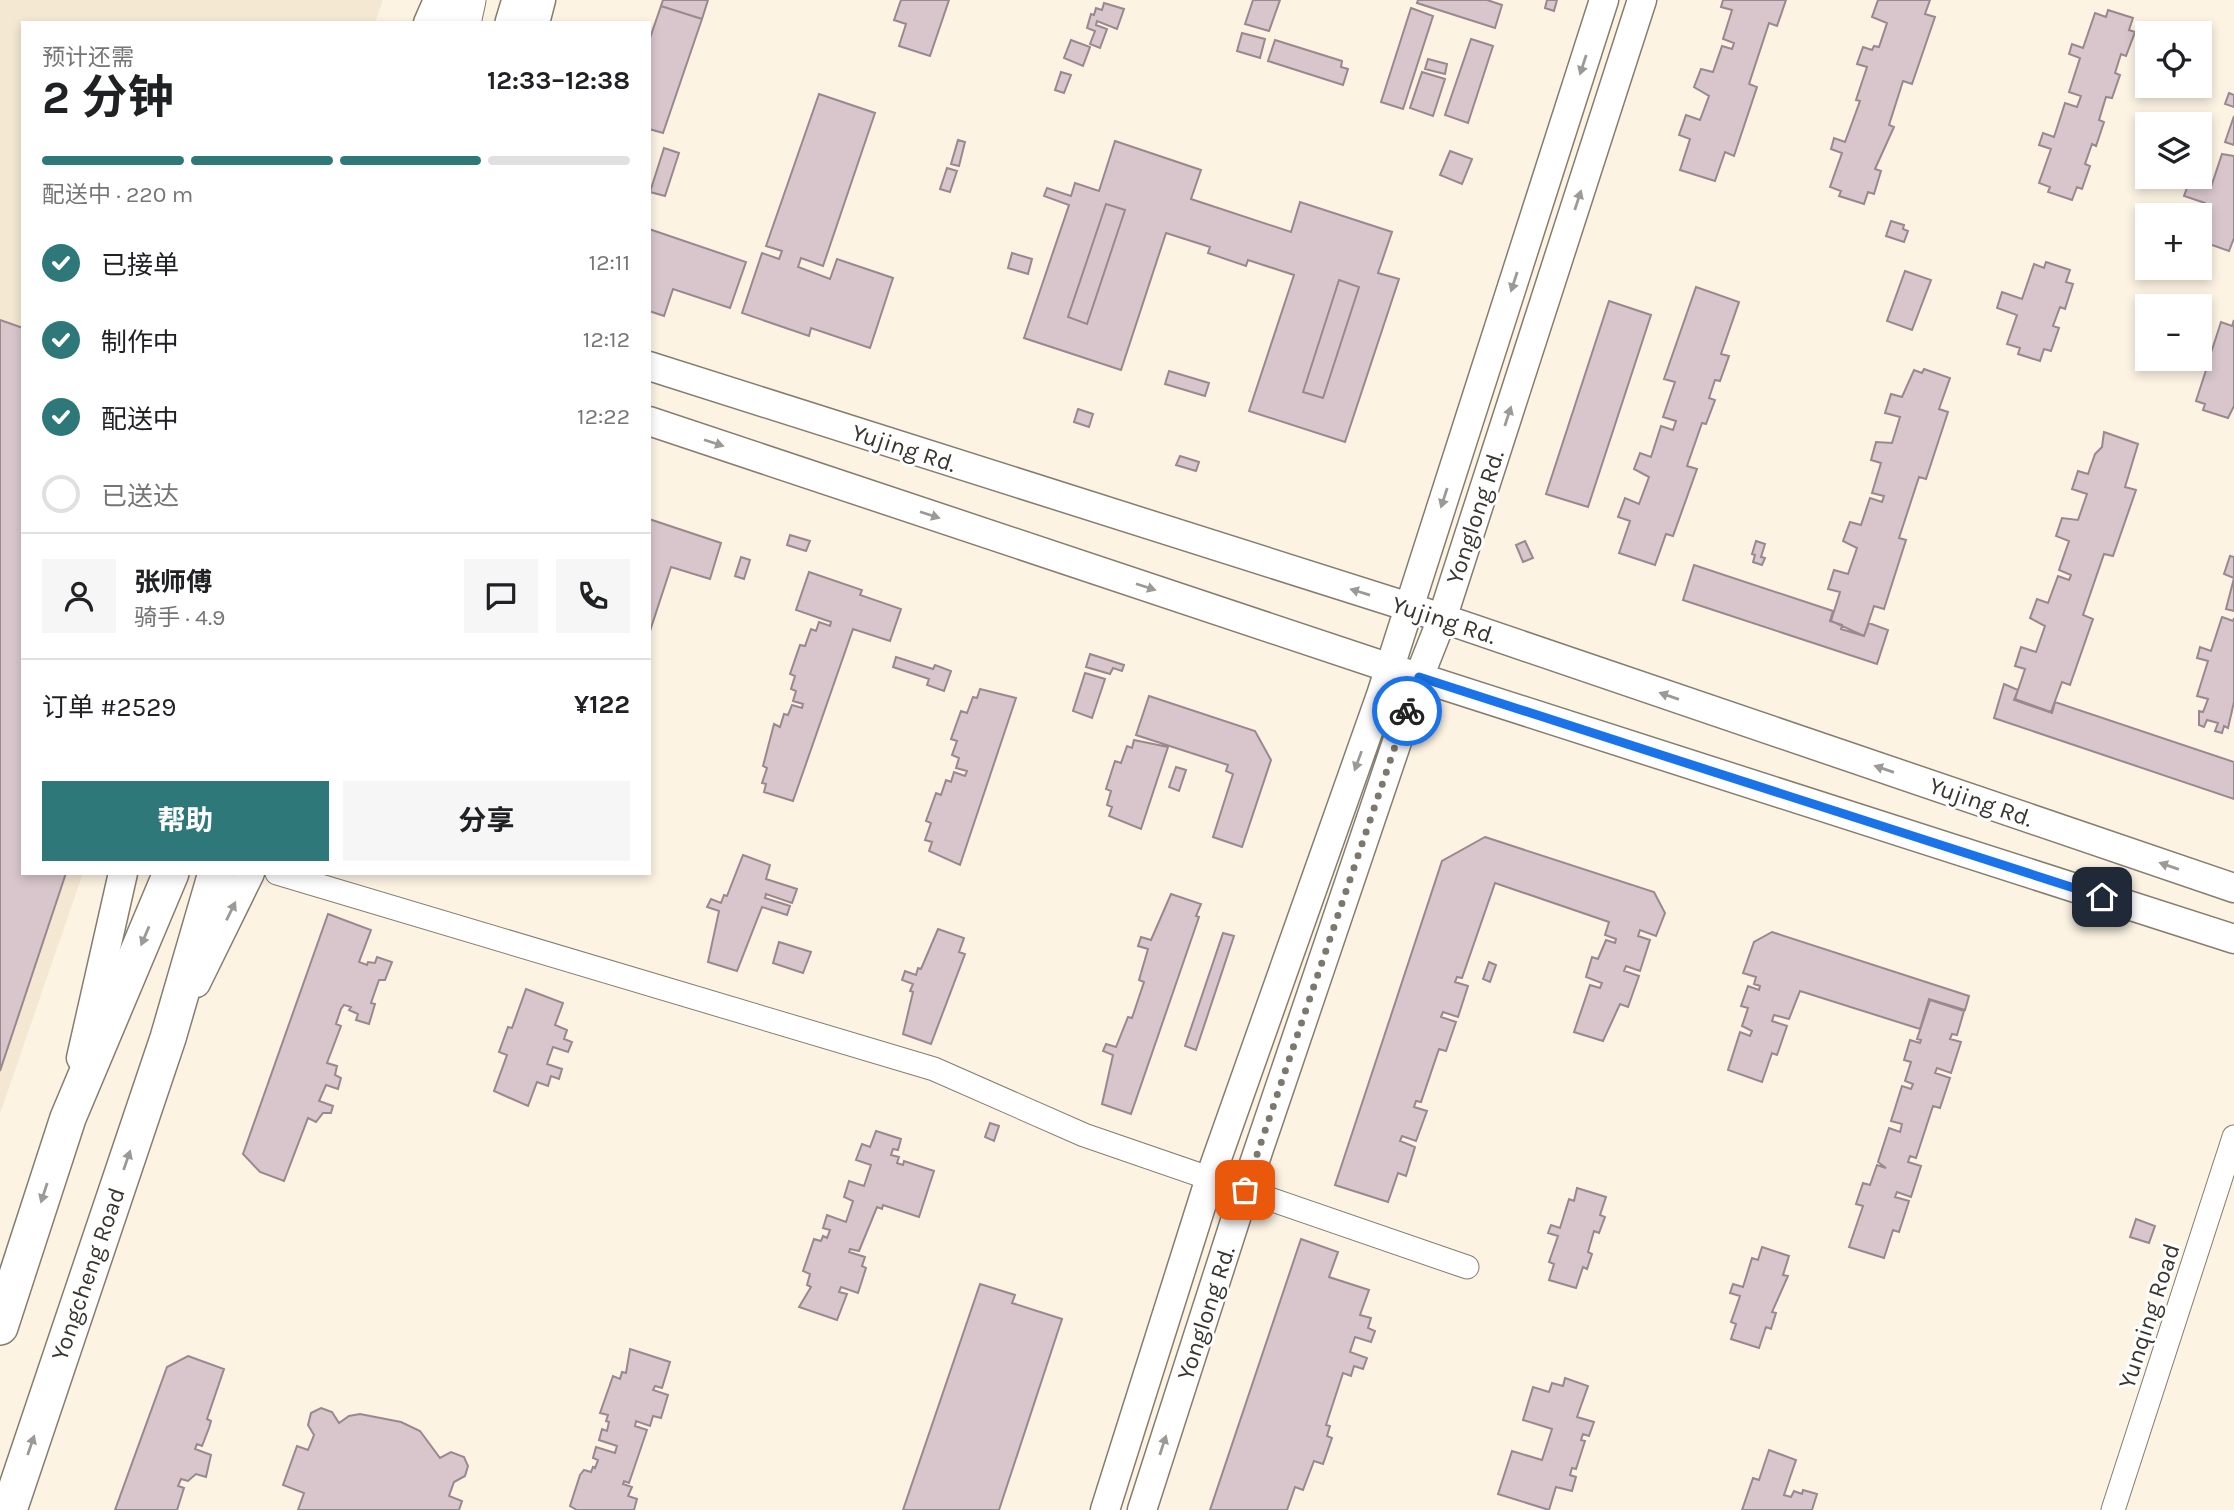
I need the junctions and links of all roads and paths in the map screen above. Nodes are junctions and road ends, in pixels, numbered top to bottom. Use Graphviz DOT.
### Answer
graph roads {
  1 [pos="438,0"];
  2 [pos="467,0"];
  3 [pos="474,0"];
  4 [pos="520,0"];
  5 [pos="541,0"];
  6 [pos="1604,0"];
  7 [pos="1642,0"];
  8 [pos="429,21"];
  9 [pos="464,21"];
  10 [pos="465,21"];
  11 [pos="514,21"];
  12 [pos="536,21"];
  13 [pos="651,367"];
  14 [pos="651,422"];
  15 [pos="1409,607"];
  16 [pos="1442,619"];
  17 [pos="1390,668"];
  18 [pos="1419,677"];
  19 [pos="123,875"];
  20 [pos="170,875"];
  21 [pos="249,875"];
  22 [pos="284,875"];
  23 [pos="215,876"];
  24 [pos="2234,888"];
  25 [pos="2234,939"];
  26 [pos="168,1038"];
  27 [pos="68,1118"];
  28 [pos="2234,1137"];
  29 [pos="1210,1178"];
  30 [pos="1245,1190"];
  31 [pos="1467,1267"];
  32 [pos="0,1327"];
  33 [pos="9,1510"];
  34 [pos="1105,1510"];
  35 [pos="1142,1510"];
  36 [pos="2113,1510"];
  1 -- 8 [label="street"];
  2 -- 9 [label="highway"];
  3 -- 10 [label="main road"];
  4 -- 11 [label="main road"];
  5 -- 12 [label="street"];
  6 -- 15 [label="street, Yonglong Rd., one-way"];
  16 -- 7 [label="street, Yonglong Rd., one-way"];
  15 -- 13 [label="street, Yujing Rd., one-way"];
  14 -- 17 [label="street, one-way"];
  15 -- 16 [label="street, Yujing Rd."];
  15 -- 17 [label="street, Yonglong Rd."];
  16 -- 18 [label="street, Yonglong Rd."];
  24 -- 16 [label="street, Yujing Rd., one-way"];
  17 -- 18 [label="street"];
  17 -- 29 [label="street, Yonglong Rd., one-way"];
  18 -- 25 [label="street"];
  18 -- 30 [label="street, Yonglong Rd."];
  19 -- 27 [label="street"];
  20 -- 27 [label="main road, one-way"];
  26 -- 21 [label="street, Yongcheng Road, one-way"];
  22 -- 29 [label="street"];
  23 -- 26 [label="main road, Yongcheng Road"];
  33 -- 26 [label="main road, Yongcheng Road, one-way"];
  27 -- 32 [label="main road, one-way"];
  28 -- 36 [label="street, Yunqing Road"];
  29 -- 30 [label="street"];
  29 -- 34 [label="street, Yonglong Rd."];
  30 -- 31 [label="street"];
  35 -- 30 [label="street, Yonglong Rd., one-way"];
}
